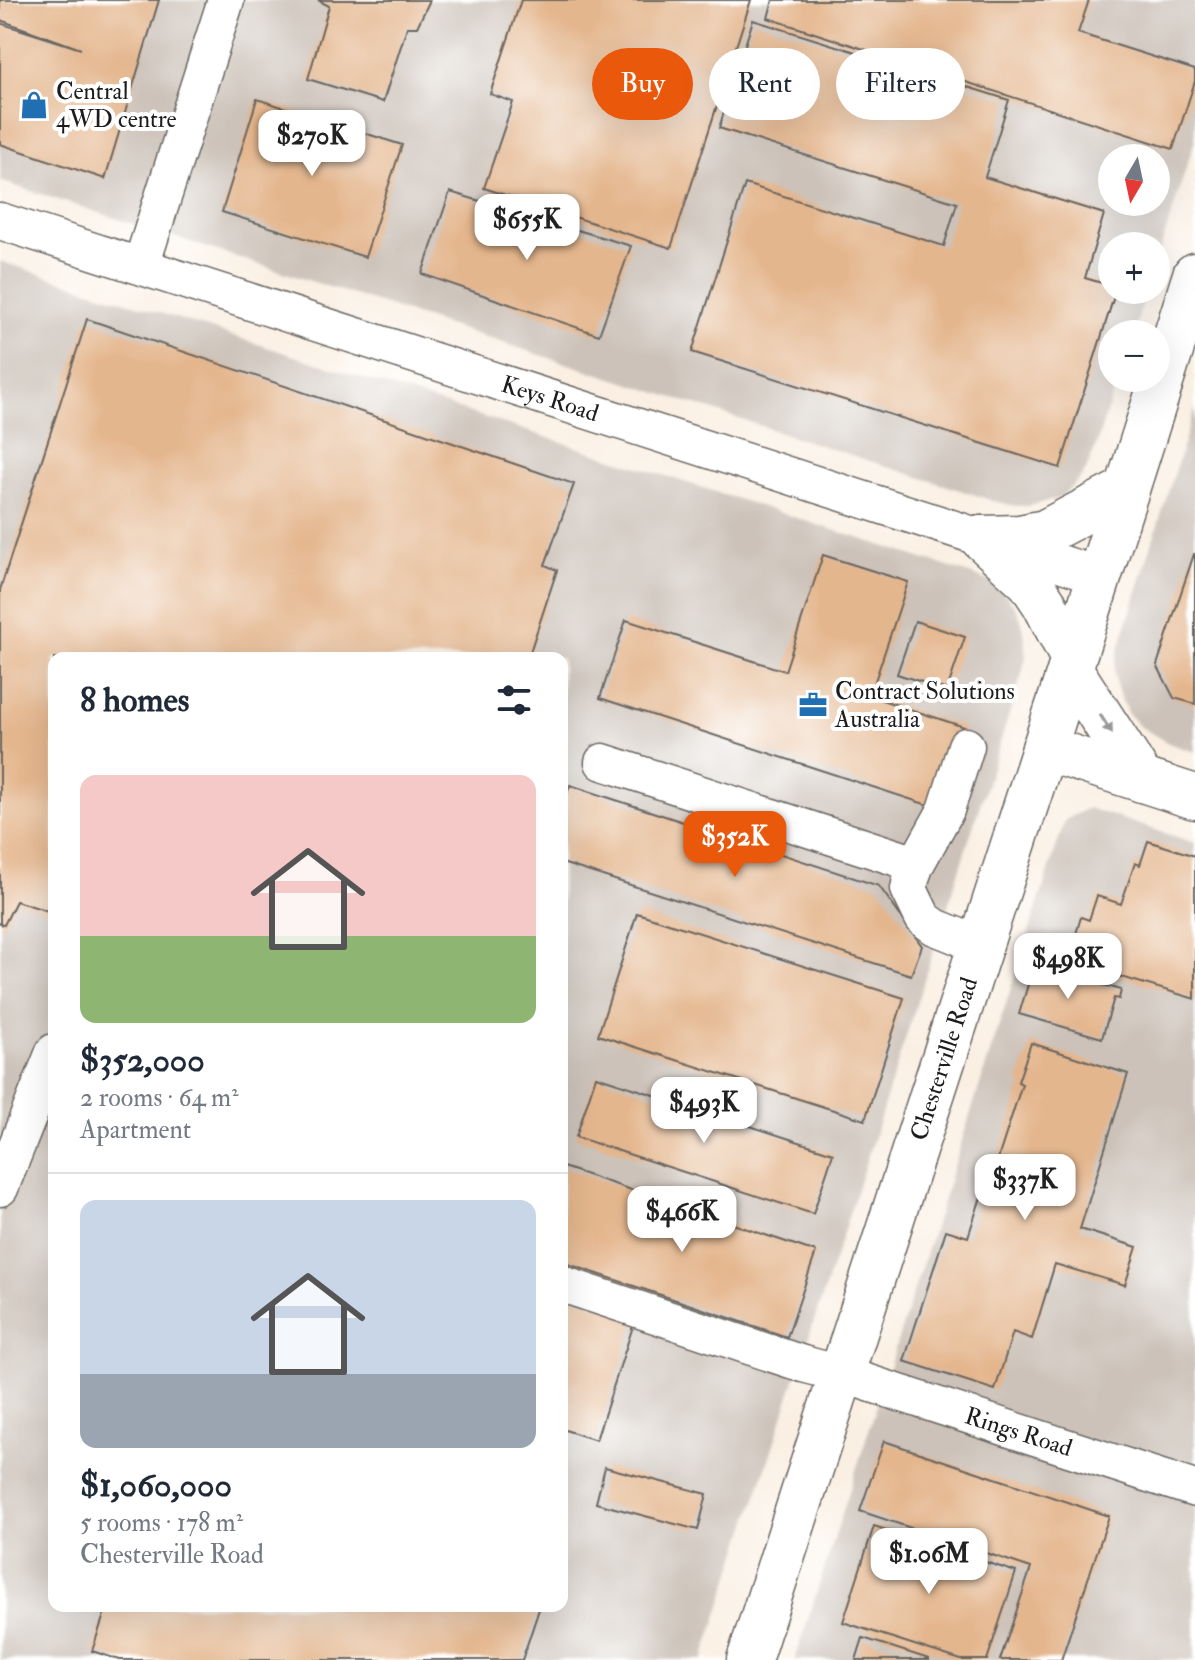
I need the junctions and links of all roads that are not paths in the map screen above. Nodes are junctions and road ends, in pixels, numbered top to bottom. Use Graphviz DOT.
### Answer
graph roads {
  1 [pos="226,0"];
  2 [pos="0,221"];
  3 [pos="141,266"];
  4 [pos="1195,275"];
  5 [pos="1127,489"];
  6 [pos="982,538"];
  7 [pos="1100,576"];
  8 [pos="1072,664"];
  9 [pos="966,746"];
  10 [pos="1044,748"];
  11 [pos="603,762"];
  12 [pos="1142,780"];
  13 [pos="1195,797"];
  14 [pos="916,864"];
  15 [pos="980,945"];
  16 [pos="48,1067"];
  17 [pos="0,1188"];
  18 [pos="568,1286"];
  19 [pos="841,1374"];
  20 [pos="1195,1489"];
  21 [pos="749,1660"];
  1 -- 3 [label="street"];
  2 -- 3 [label="street, Keys Road"];
  3 -- 6 [label="street, Keys Road"];
  4 -- 5 [label="main road, Chesterville Road"];
  5 -- 6 [label="main road"];
  5 -- 7 [label="main road, Chesterville Road"];
  6 -- 7 [label="street, Keys Road"];
  6 -- 8 [label="main road"];
  7 -- 8 [label="main road, Chesterville Road"];
  8 -- 10 [label="main road, Chesterville Road"];
  8 -- 12 [label="main road, one-way"];
  9 -- 14 [label="street"];
  10 -- 12 [label="main road"];
  10 -- 15 [label="main road, Chesterville Road"];
  11 -- 14 [label="street"];
  12 -- 13 [label="main road"];
  14 -- 15 [label="street"];
  15 -- 19 [label="main road, Chesterville Road"];
  16 -- 17 [label="street"];
  18 -- 19 [label="street, Rings Road"];
  19 -- 20 [label="street, Rings Road"];
  19 -- 21 [label="main road, Chesterville Road"];
}
